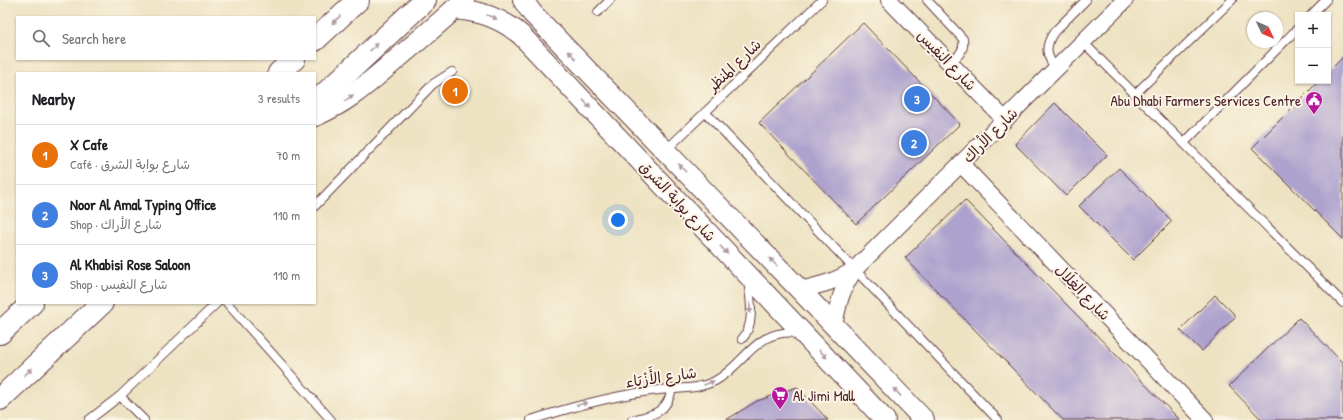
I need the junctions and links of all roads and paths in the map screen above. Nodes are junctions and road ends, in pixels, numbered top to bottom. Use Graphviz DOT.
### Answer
graph roads {
  1 [pos="358,0"];
  2 [pos="425,0"];
  3 [pos="523,0"];
  4 [pos="610,0"];
  5 [pos="822,0"];
  6 [pos="889,0"];
  7 [pos="926,0"];
  8 [pos="1086,0"];
  9 [pos="1125,0"];
  10 [pos="1232,0"];
  11 [pos="1326,0"];
  12 [pos="459,4"];
  13 [pos="598,12"];
  14 [pos="1314,12"];
  15 [pos="1295,31"];
  16 [pos="316,39"];
  17 [pos="1083,42"];
  18 [pos="293,60"];
  19 [pos="950,63"];
  20 [pos="1056,69"];
  21 [pos="280,72"];
  22 [pos="452,72"];
  23 [pos="1135,94"];
  24 [pos="316,102"];
  25 [pos="705,112"];
  26 [pos="316,116"];
  27 [pos="1005,120"];
  28 [pos="1184,143"];
  29 [pos="665,151"];
  30 [pos="960,164"];
  31 [pos="316,205"];
  32 [pos="855,269"];
  33 [pos="747,274"];
  34 [pos="800,290"];
  35 [pos="1343,303"];
  36 [pos="31,304"];
  37 [pos="101,304"];
  38 [pos="216,304"];
  39 [pos="228,304"];
  40 [pos="834,325"];
  41 [pos="0,332"];
  42 [pos="804,334"];
  43 [pos="742,339"];
  44 [pos="672,389"];
  45 [pos="120,396"];
  46 [pos="0,399"];
  47 [pos="90,420"];
  48 [pos="144,420"];
  49 [pos="330,420"];
  50 [pos="531,420"];
  51 [pos="632,420"];
  52 [pos="885,420"];
  53 [pos="924,420"];
  54 [pos="998,420"];
  55 [pos="1205,420"];
  1 -- 16 [label="main road, one-way"];
  24 -- 2 [label="main road, one-way"];
  29 -- 3 [label="street, شارع بوابة الشرق, one-way"];
  4 -- 13 [label="lane"];
  5 -- 25 [label="lane, شارع المنظر"];
  6 -- 19 [label="street, شارع النفيس"];
  7 -- 19 [label="lane"];
  8 -- 20 [label="lane"];
  9 -- 17 [label="street, شارع الأراك"];
  10 -- 23 [label="lane"];
  11 -- 14 [label="lane"];
  26 -- 12 [label="street, one-way"];
  12 -- 33 [label="street, شارع بوابة الشرق, one-way"];
  15 -- 28 [label="lane"];
  17 -- 20 [label="street, شارع الأراك"];
  17 -- 23 [label="lane"];
  18 -- 21 [label="main road"];
  19 -- 27 [label="street, شارع النفيس"];
  20 -- 27 [label="street, شارع الأراك"];
  22 -- 31 [label="lane"];
  23 -- 28 [label="lane"];
  25 -- 29 [label="lane, شارع المنظر"];
  25 -- 32 [label="lane"];
  27 -- 30 [label="street, شارع الأراك"];
  28 -- 35 [label="lane"];
  34 -- 29 [label="street, شارع بوابة الشرق, one-way"];
  30 -- 32 [label="street, شارع الأراك"];
  30 -- 55 [label="street, شارع الغِلَال"];
  32 -- 34 [label="street, شارع الأراك"];
  32 -- 40 [label="street, شارع الأراك"];
  32 -- 54 [label="lane"];
  33 -- 42 [label="street, شارع بوابة الشرق"];
  33 -- 43 [label="lane, one-way"];
  34 -- 40 [label="street, شارع بوابة الشرق"];
  36 -- 41 [label="main road"];
  46 -- 37 [label="main road, one-way"];
  38 -- 45 [label="lane"];
  39 -- 49 [label="lane"];
  53 -- 40 [label="street, شارع بوابة الشرق, one-way"];
  44 -- 42 [label="lane, شارع الأَزْيَاء, one-way"];
  42 -- 52 [label="street, شارع بوابة الشرق, one-way"];
  50 -- 44 [label="lane, شارع الأَزْيَاء, one-way"];
  44 -- 51 [label="lane"];
  45 -- 47 [label="lane"];
  45 -- 48 [label="lane"];
}
